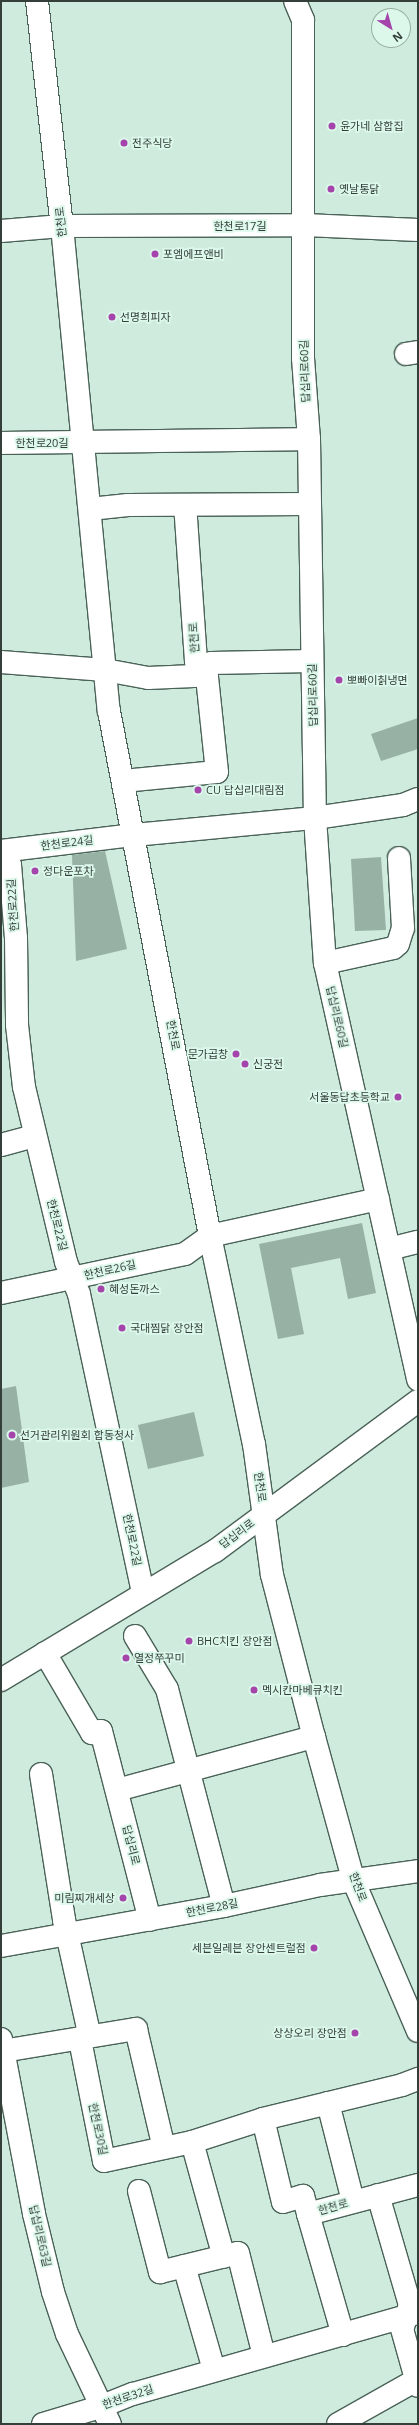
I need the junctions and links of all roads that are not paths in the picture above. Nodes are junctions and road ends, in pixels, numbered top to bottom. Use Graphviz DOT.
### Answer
graph roads {
  1 [pos="37,1"];
  2 [pos="295,1"];
  3 [pos="305,225"];
  4 [pos="62,226"];
  5 [pos="418,230"];
  6 [pos="1,231"];
  7 [pos="309,439"];
  8 [pos="1,443"];
  9 [pos="83,443"];
  10 [pos="309,504"];
  11 [pos="185,505"];
  12 [pos="90,509"];
  13 [pos="312,660"];
  14 [pos="1,662"];
  15 [pos="105,670"];
  16 [pos="202,670"];
  17 [pos="123,781"];
  18 [pos="418,799"];
  19 [pos="315,818"];
  20 [pos="134,835"];
  21 [pos="1,853"];
  22 [pos="399,858"];
  23 [pos="325,963"];
  24 [pos="35,1136"];
  25 [pos="1,1145"];
  26 [pos="378,1199"];
  27 [pos="210,1236"];
  28 [pos="418,1242"];
  29 [pos="389,1249"];
  30 [pos="73,1279"];
  31 [pos="2,1287"];
  32 [pos="418,1380"];
  33 [pos="418,1401"];
  34 [pos="264,1514"];
  35 [pos="143,1593"];
  36 [pos="135,1636"];
  37 [pos="45,1653"];
  38 [pos="1,1680"];
  39 [pos="314,1737"];
  40 [pos="189,1770"];
  41 [pos="41,1774"];
  42 [pos="117,1790"];
  43 [pos="418,1871"];
  44 [pos="354,1882"];
  45 [pos="224,1906"];
  46 [pos="150,1920"];
  47 [pos="69,1934"];
  48 [pos="1,1946"];
  49 [pos="418,2032"];
  50 [pos="84,2037"];
  51 [pos="2,2045"];
  52 [pos="418,2078"];
  53 [pos="328,2103"];
  54 [pos="263,2119"];
  55 [pos="192,2142"];
  56 [pos="164,2148"];
  57 [pos="418,2185"];
  58 [pos="139,2191"];
  59 [pos="378,2194"];
  60 [pos="353,2201"];
  61 [pos="308,2214"];
  62 [pos="231,2255"];
  63 [pos="184,2266"];
  64 [pos="412,2315"];
  65 [pos="343,2335"];
  66 [pos="264,2356"];
  67 [pos="214,2370"];
  68 [pos="417,2383"];
  69 [pos="105,2416"];
  70 [pos="43,2424"];
  71 [pos="338,2424"];
  1 -- 4 [label="street, 한천로"];
  2 -- 3 [label="street, 답십리로60길"];
  3 -- 4 [label="street, 한천로17길"];
  3 -- 5 [label="street, 한천로17길"];
  3 -- 7 [label="street, 답십리로60길"];
  4 -- 6 [label="street, 한천로17길"];
  4 -- 9 [label="street, 한천로"];
  7 -- 9 [label="street"];
  7 -- 10 [label="street, 답십리로60길"];
  8 -- 9 [label="street, 한천로20길"];
  9 -- 12 [label="street, 한천로"];
  10 -- 11 [label="street"];
  10 -- 13 [label="street, 답십리로60길"];
  11 -- 12 [label="street"];
  11 -- 16 [label="street, 한천로"];
  12 -- 15 [label="street, 한천로"];
  13 -- 16 [label="street"];
  13 -- 19 [label="street, 답십리로60길"];
  14 -- 15 [label="street"];
  15 -- 16 [label="street"];
  15 -- 17 [label="street, 한천로"];
  16 -- 17 [label="street, 한천로"];
  17 -- 20 [label="street, 한천로"];
  18 -- 19 [label="street"];
  19 -- 20 [label="street"];
  19 -- 23 [label="street, 답십리로60길"];
  20 -- 21 [label="street, 한천로24길"];
  20 -- 27 [label="street, 한천로"];
  21 -- 24 [label="street, 한천로22길"];
  22 -- 23 [label="street"];
  23 -- 26 [label="street, 답십리로60길"];
  24 -- 25 [label="street"];
  24 -- 30 [label="street, 한천로22길"];
  26 -- 27 [label="street"];
  26 -- 29 [label="street, 답십리로60길"];
  27 -- 30 [label="street, 한천로26길"];
  27 -- 34 [label="street, 한천로"];
  28 -- 29 [label="street"];
  29 -- 32 [label="street, 답십리로60길"];
  30 -- 31 [label="street, 한천로26길"];
  30 -- 35 [label="street, 한천로22길"];
  33 -- 34 [label="street, 답십리로"];
  34 -- 35 [label="street, 답십리로"];
  34 -- 39 [label="street, 한천로"];
  35 -- 37 [label="street, 답십리로"];
  36 -- 40 [label="street"];
  37 -- 38 [label="street, 답십리로"];
  37 -- 42 [label="street, 답십리로"];
  39 -- 40 [label="street"];
  39 -- 44 [label="street, 한천로"];
  40 -- 42 [label="street"];
  40 -- 45 [label="street"];
  41 -- 47 [label="street"];
  42 -- 46 [label="street, 답십리로"];
  43 -- 44 [label="street, 한천로28길"];
  44 -- 45 [label="street, 한천로28길"];
  44 -- 49 [label="street, 한천로"];
  45 -- 46 [label="street, 한천로28길"];
  46 -- 47 [label="street, 한천로28길"];
  47 -- 48 [label="street, 한천로28길"];
  47 -- 50 [label="street, 한천로30길"];
  50 -- 51 [label="street"];
  50 -- 56 [label="street"];
  50 -- 56 [label="street, 한천로30길"];
  51 -- 69 [label="street, 답십리로63길"];
  52 -- 53 [label="street, 한천로30길"];
  53 -- 54 [label="street, 한천로30길"];
  53 -- 60 [label="street"];
  54 -- 55 [label="street, 한천로30길"];
  54 -- 61 [label="street, 한천로"];
  55 -- 56 [label="street, 한천로30길"];
  55 -- 62 [label="street"];
  57 -- 59 [label="street, 한천로"];
  58 -- 63 [label="street"];
  59 -- 60 [label="street, 한천로"];
  59 -- 64 [label="street"];
  60 -- 61 [label="street, 한천로"];
  61 -- 65 [label="street"];
  62 -- 63 [label="street"];
  62 -- 66 [label="street"];
  63 -- 67 [label="street"];
  64 -- 65 [label="street, 한천로32길"];
  64 -- 68 [label="street"];
  65 -- 66 [label="street, 한천로32길"];
  66 -- 67 [label="street, 한천로32길"];
  67 -- 69 [label="street, 한천로32길"];
  68 -- 71 [label="street"];
  69 -- 70 [label="street, 한천로32길"];
}
